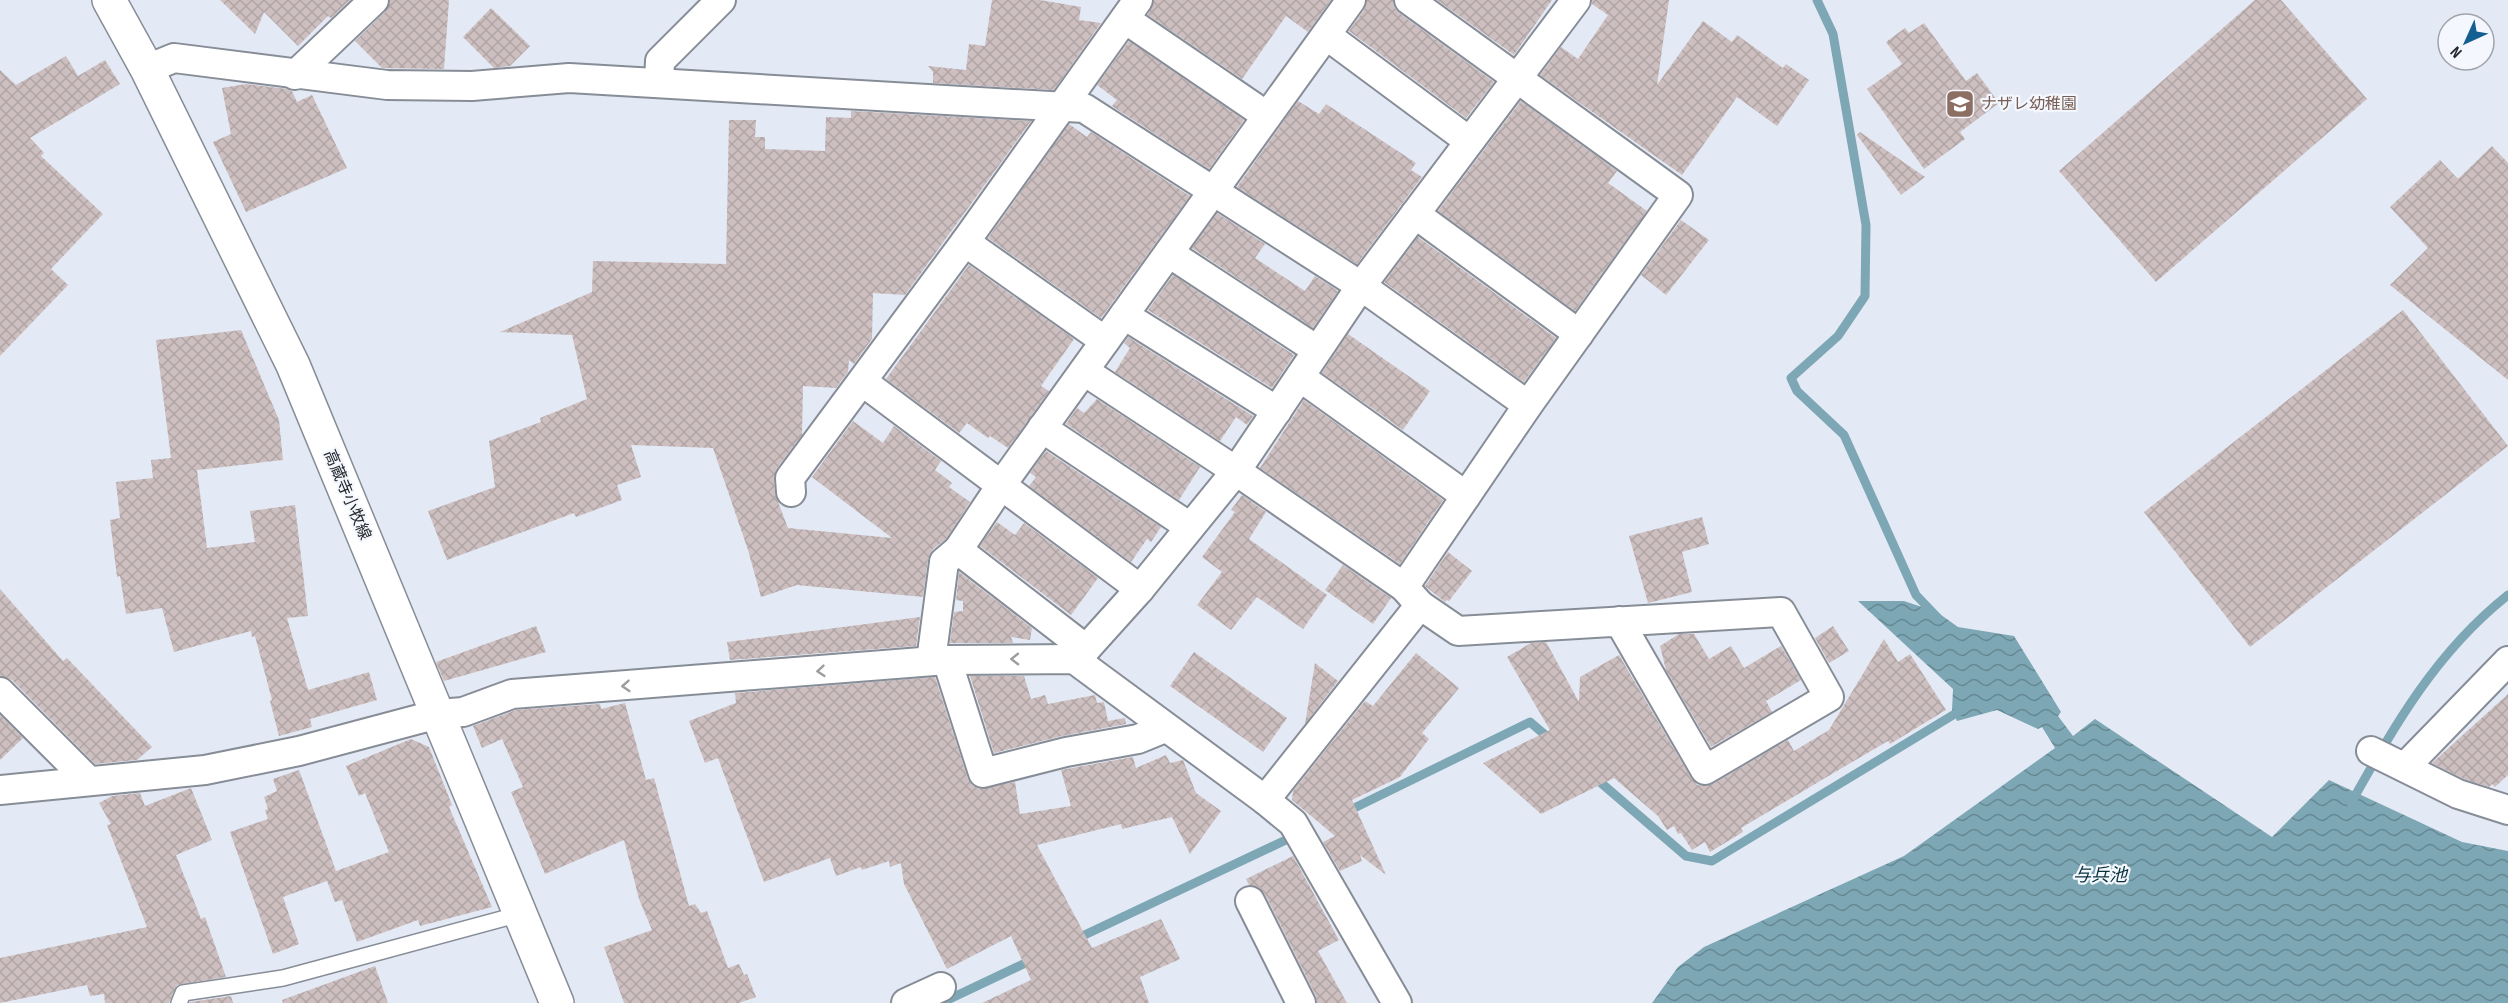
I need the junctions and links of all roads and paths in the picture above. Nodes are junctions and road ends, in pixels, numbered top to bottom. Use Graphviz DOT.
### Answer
graph roads {
  1 [pos="109,0"];
  2 [pos="374,0"];
  3 [pos="721,0"];
  4 [pos="1352,0"];
  5 [pos="1409,0"];
  6 [pos="1571,2"];
  7 [pos="1131,9"];
  8 [pos="1326,35"];
  9 [pos="147,69"];
  10 [pos="296,75"];
  11 [pos="1517,78"];
  12 [pos="659,82"];
  13 [pos="1063,106"];
  14 [pos="1267,116"];
  15 [pos="1469,141"];
  16 [pos="1213,191"];
  17 [pos="1415,214"];
  18 [pos="965,242"];
  19 [pos="1169,253"];
  20 [pos="1361,286"];
  21 [pos="1125,315"];
  22 [pos="1579,334"];
  23 [pos="1105,341"];
  24 [pos="1317,350"];
  25 [pos="1084,371"];
  26 [pos="1300,377"];
  27 [pos="863,382"];
  28 [pos="1528,405"];
  29 [pos="1277,411"];
  30 [pos="1042,428"];
  31 [pos="1236,471"];
  32 [pos="1002,484"];
  33 [pos="791,492"];
  34 [pos="1466,496"];
  35 [pos="1190,527"];
  36 [pos="958,550"];
  37 [pos="1140,589"];
  38 [pos="1412,596"];
  39 [pos="1618,621"];
  40 [pos="1080,654"];
  41 [pos="939,661"];
  42 [pos="2508,661"];
  43 [pos="0,692"];
  44 [pos="438,714"];
  45 [pos="1165,728"];
  46 [pos="2371,752"];
  47 [pos="2405,767"];
  48 [pos="87,780"];
  49 [pos="0,790"];
  50 [pos="1265,800"];
  51 [pos="2508,810"];
  52 [pos="1250,901"];
  53 [pos="520,914"];
  54 [pos="941,987"];
  55 [pos="1387,1000"];
  56 [pos="179,1003"];
  57 [pos="557,1003"];
  58 [pos="906,1003"];
  59 [pos="1301,1003"];
  1 -- 9 [label="main road, 高蔵寺小牧線"];
  2 -- 10 [label="street"];
  3 -- 12 [label="street"];
  4 -- 8 [label="street"];
  5 -- 11 [label="street"];
  6 -- 11 [label="street"];
  7 -- 13 [label="street"];
  7 -- 14 [label="street"];
  8 -- 14 [label="street"];
  8 -- 15 [label="street"];
  9 -- 10 [label="street"];
  9 -- 44 [label="main road, 高蔵寺小牧線"];
  10 -- 12 [label="street"];
  11 -- 15 [label="street"];
  11 -- 22 [label="street"];
  12 -- 13 [label="street"];
  13 -- 16 [label="street"];
  13 -- 18 [label="street"];
  14 -- 16 [label="street"];
  15 -- 17 [label="street"];
  16 -- 19 [label="street"];
  16 -- 20 [label="street"];
  17 -- 20 [label="street"];
  17 -- 22 [label="street"];
  18 -- 23 [label="street"];
  18 -- 27 [label="street"];
  19 -- 21 [label="street"];
  19 -- 24 [label="street"];
  20 -- 24 [label="street"];
  20 -- 28 [label="street"];
  21 -- 23 [label="street"];
  21 -- 29 [label="street"];
  22 -- 28 [label="street"];
  23 -- 25 [label="street"];
  24 -- 26 [label="street"];
  25 -- 30 [label="street"];
  25 -- 31 [label="street"];
  26 -- 29 [label="street"];
  26 -- 34 [label="street"];
  27 -- 32 [label="street"];
  27 -- 33 [label="street"];
  28 -- 34 [label="street"];
  29 -- 31 [label="street"];
  30 -- 32 [label="street"];
  30 -- 35 [label="street"];
  31 -- 35 [label="street"];
  31 -- 38 [label="street"];
  32 -- 36 [label="street"];
  32 -- 37 [label="street"];
  34 -- 38 [label="street"];
  35 -- 37 [label="street"];
  36 -- 40 [label="street"];
  36 -- 41 [label="street"];
  37 -- 40 [label="street"];
  38 -- 39 [label="street"];
  38 -- 50 [label="street"];
  39 -- 39 [label="street"];
  40 -- 41 [label="street, one-way"];
  40 -- 45 [label="street"];
  41 -- 44 [label="street, one-way"];
  41 -- 45 [label="street"];
  42 -- 47 [label="street"];
  43 -- 48 [label="street"];
  44 -- 48 [label="street"];
  44 -- 53 [label="main road, 高蔵寺小牧線"];
  45 -- 50 [label="street"];
  46 -- 47 [label="street"];
  47 -- 51 [label="street"];
  48 -- 49 [label="street"];
  50 -- 55 [label="street"];
  52 -- 59 [label="street"];
  53 -- 56 [label="lane"];
  53 -- 57 [label="main road, 高蔵寺小牧線"];
  54 -- 58 [label="street"];
}
